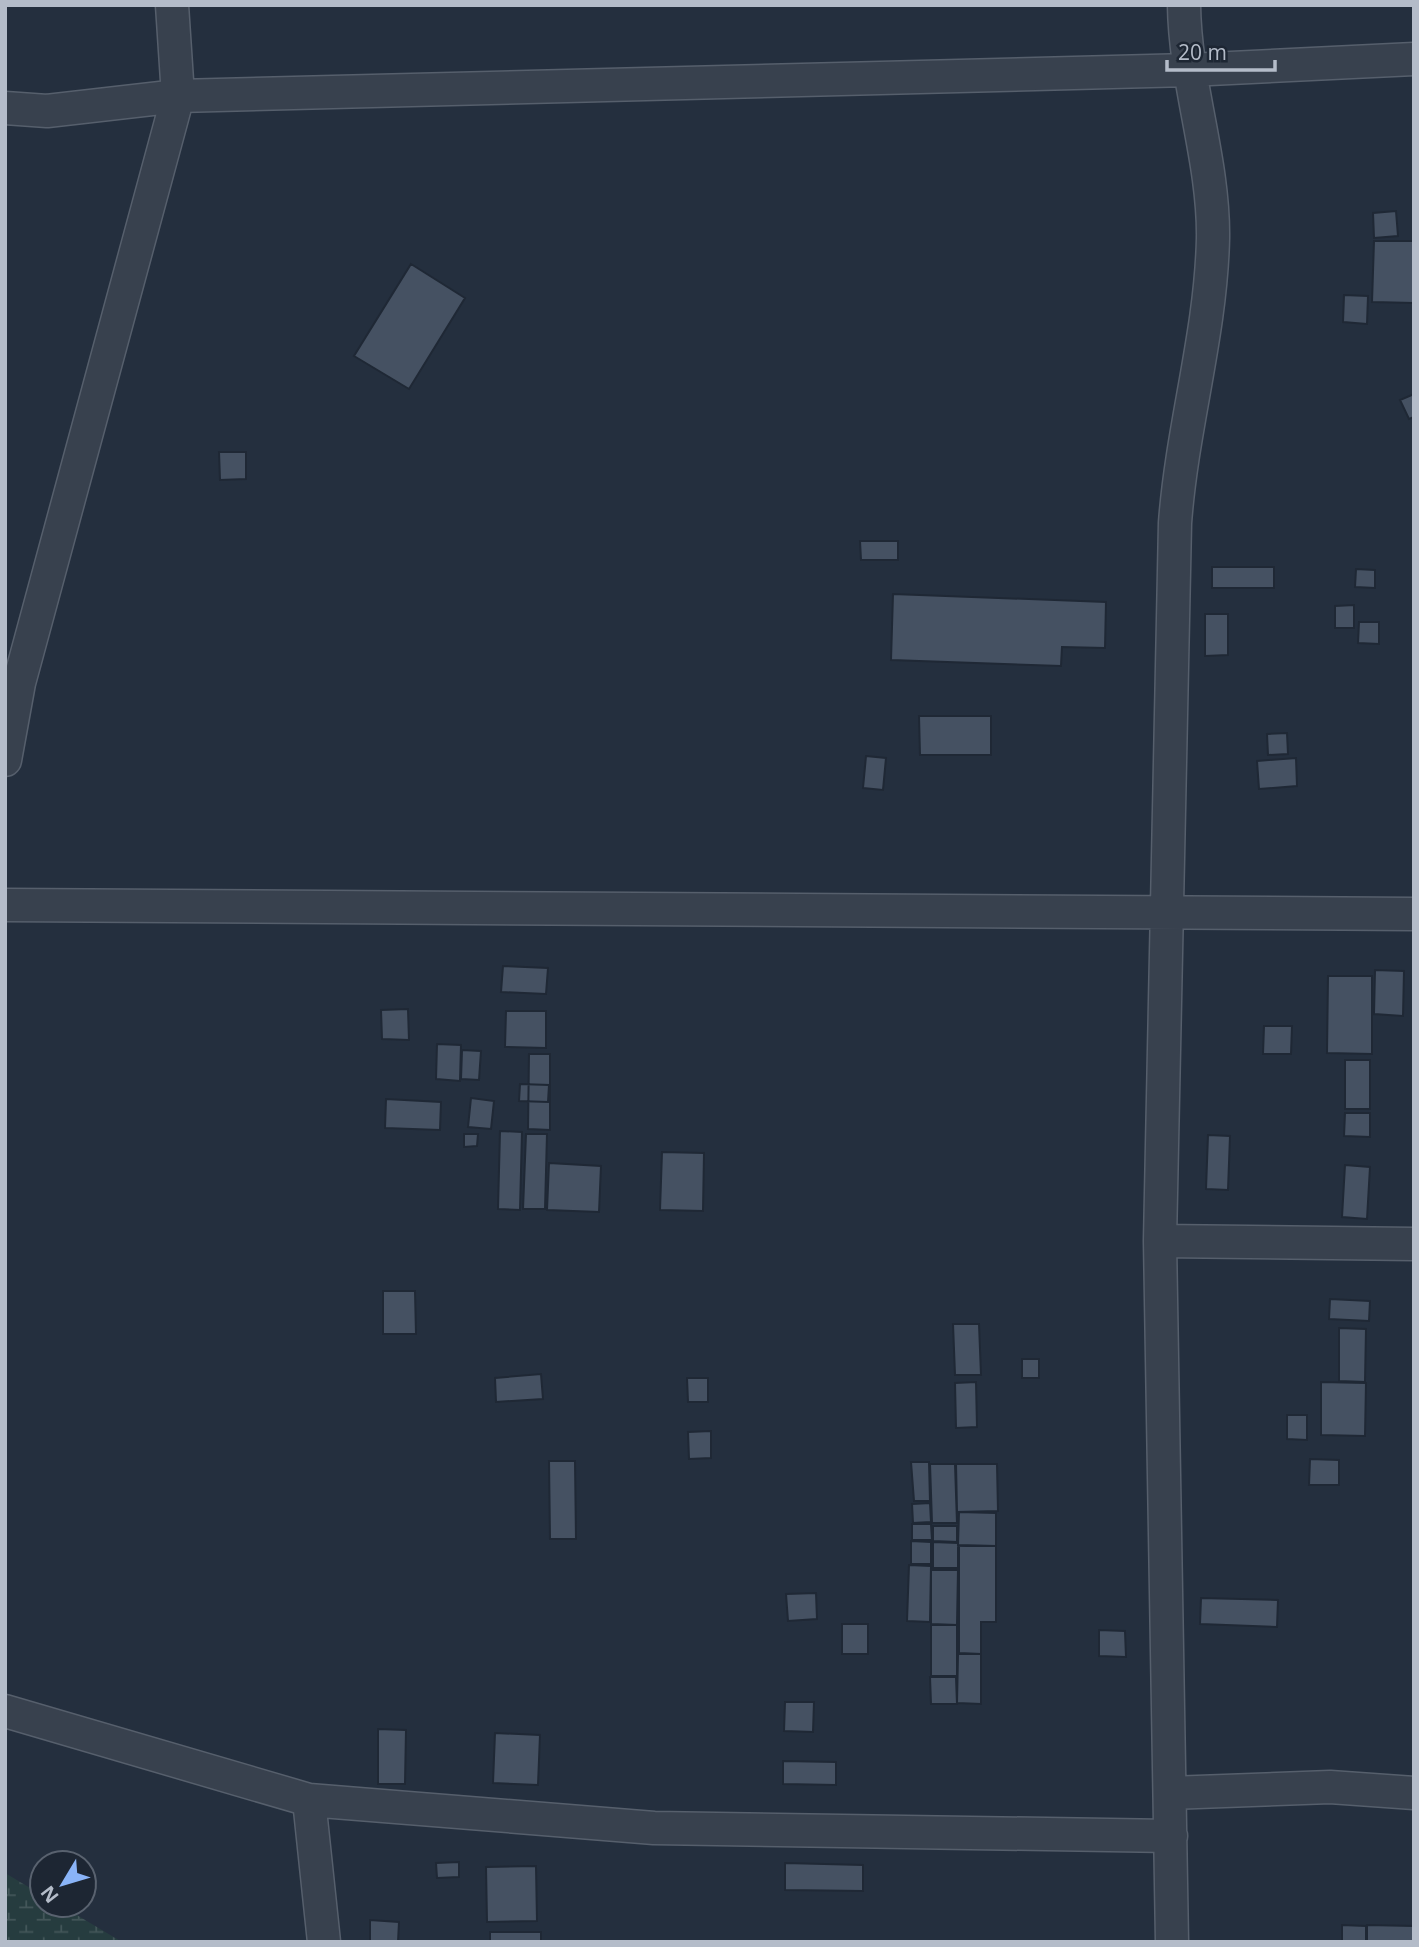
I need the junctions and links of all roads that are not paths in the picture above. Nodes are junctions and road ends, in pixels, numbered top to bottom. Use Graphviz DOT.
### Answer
graph roads {
  1 [pos="172,5"];
  2 [pos="1184,5"];
  3 [pos="1414,59"];
  4 [pos="1189,70"];
  5 [pos="178,96"];
  6 [pos="5,108"];
  7 [pos="5,760"];
  8 [pos="5,905"];
  9 [pos="1167,913"];
  10 [pos="1414,914"];
  11 [pos="1160,1241"];
  12 [pos="1414,1244"];
  13 [pos="5,1711"];
  14 [pos="1170,1793"];
  15 [pos="1414,1793"];
  16 [pos="310,1800"];
  17 [pos="1171,1836"];
  18 [pos="324,1942"];
  19 [pos="1172,1942"];
  1 -- 5 [label="street"];
  2 -- 4 [label="street"];
  3 -- 4 [label="street"];
  4 -- 5 [label="street"];
  4 -- 9 [label="street"];
  5 -- 6 [label="street"];
  5 -- 7 [label="street"];
  8 -- 9 [label="street"];
  9 -- 10 [label="street"];
  9 -- 11 [label="street"];
  11 -- 12 [label="street"];
  11 -- 14 [label="street"];
  13 -- 16 [label="street"];
  14 -- 15 [label="street"];
  14 -- 17 [label="street"];
  16 -- 17 [label="street"];
  16 -- 18 [label="street"];
  17 -- 19 [label="street"];
}
